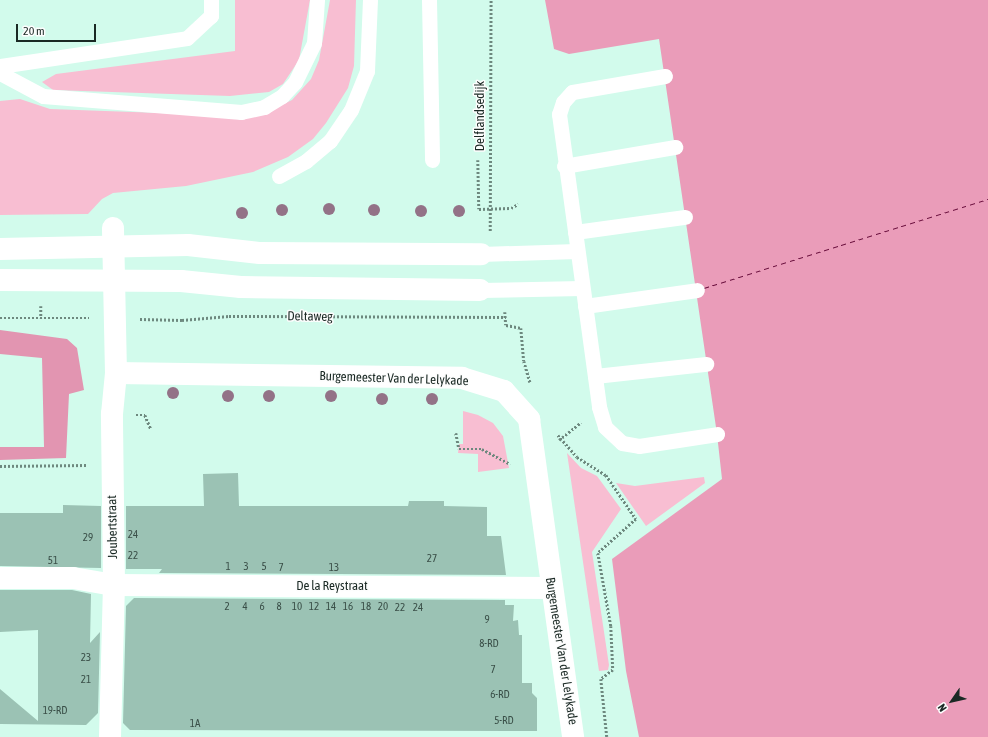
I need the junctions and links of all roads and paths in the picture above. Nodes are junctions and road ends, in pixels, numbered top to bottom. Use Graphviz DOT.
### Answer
graph roads {
  1 [pos="211,0"];
  2 [pos="317,0"];
  3 [pos="370,0"];
  4 [pos="429,0"];
  5 [pos="491,0"];
  6 [pos="0,66"];
  7 [pos="0,73"];
  8 [pos="665,76"];
  9 [pos="675,147"];
  10 [pos="432,160"];
  11 [pos="478,160"];
  12 [pos="564,166"];
  13 [pos="280,176"];
  14 [pos="518,204"];
  15 [pos="490,209"];
  16 [pos="685,217"];
  17 [pos="490,232"];
  18 [pos="575,232"];
  19 [pos="114,237"];
  20 [pos="0,249"];
  21 [pos="577,251"];
  22 [pos="481,254"];
  23 [pos="0,280"];
  24 [pos="115,280"];
  25 [pos="582,288"];
  26 [pos="480,290"];
  27 [pos="697,290"];
  28 [pos="41,304"];
  29 [pos="584,306"];
  30 [pos="0,318"];
  31 [pos="41,318"];
  32 [pos="115,318"];
  33 [pos="706,364"];
  34 [pos="116,373"];
  35 [pos="595,376"];
  36 [pos="531,386"];
  37 [pos="554,430"];
  38 [pos="456,433"];
  39 [pos="717,434"];
  40 [pos="536,461"];
  41 [pos="113,464"];
  42 [pos="0,466"];
  43 [pos="0,578"];
  44 [pos="114,585"];
  45 [pos="550,588"];
  46 [pos="110,737"];
  47 [pos="573,737"];
  48 [pos="607,737"];
  1 -- 6 [label="lane"];
  2 -- 7 [label="lane"];
  3 -- 13 [label="lane"];
  4 -- 10 [label="lane"];
  5 -- 15 [label="path, Delflandsedijk"];
  8 -- 12 [label="lane"];
  9 -- 12 [label="lane"];
  11 -- 15 [label="path"];
  12 -- 18 [label="lane"];
  14 -- 15 [label="path"];
  15 -- 17 [label="path, Delflandsedijk"];
  16 -- 18 [label="lane"];
  18 -- 21 [label="lane"];
  19 -- 20 [label="street"];
  19 -- 22 [label="street"];
  19 -- 24 [label="street"];
  21 -- 22 [label="lane"];
  21 -- 25 [label="lane"];
  23 -- 24 [label="street"];
  24 -- 26 [label="street"];
  24 -- 32 [label="street"];
  25 -- 26 [label="lane"];
  25 -- 29 [label="lane"];
  27 -- 29 [label="lane"];
  28 -- 31 [label="path"];
  29 -- 35 [label="lane"];
  30 -- 31 [label="path, Deltaweg"];
  31 -- 32 [label="path, Deltaweg"];
  32 -- 34 [label="street, Joubertstraat"];
  32 -- 36 [label="path, Deltaweg"];
  33 -- 35 [label="lane"];
  34 -- 40 [label="street, Burgemeester Van der Lelykade"];
  34 -- 41 [label="street, Joubertstraat"];
  35 -- 39 [label="lane"];
  37 -- 48 [label="path"];
  38 -- 40 [label="path"];
  40 -- 45 [label="street, Burgemeester Van der Lelykade"];
  41 -- 42 [label="path"];
  41 -- 44 [label="street, Joubertstraat"];
  43 -- 44 [label="street, De la Reystraat"];
  44 -- 45 [label="street, De la Reystraat"];
  44 -- 46 [label="street, Joubertstraat"];
  45 -- 47 [label="street, Burgemeester Van der Lelykade"];
}
